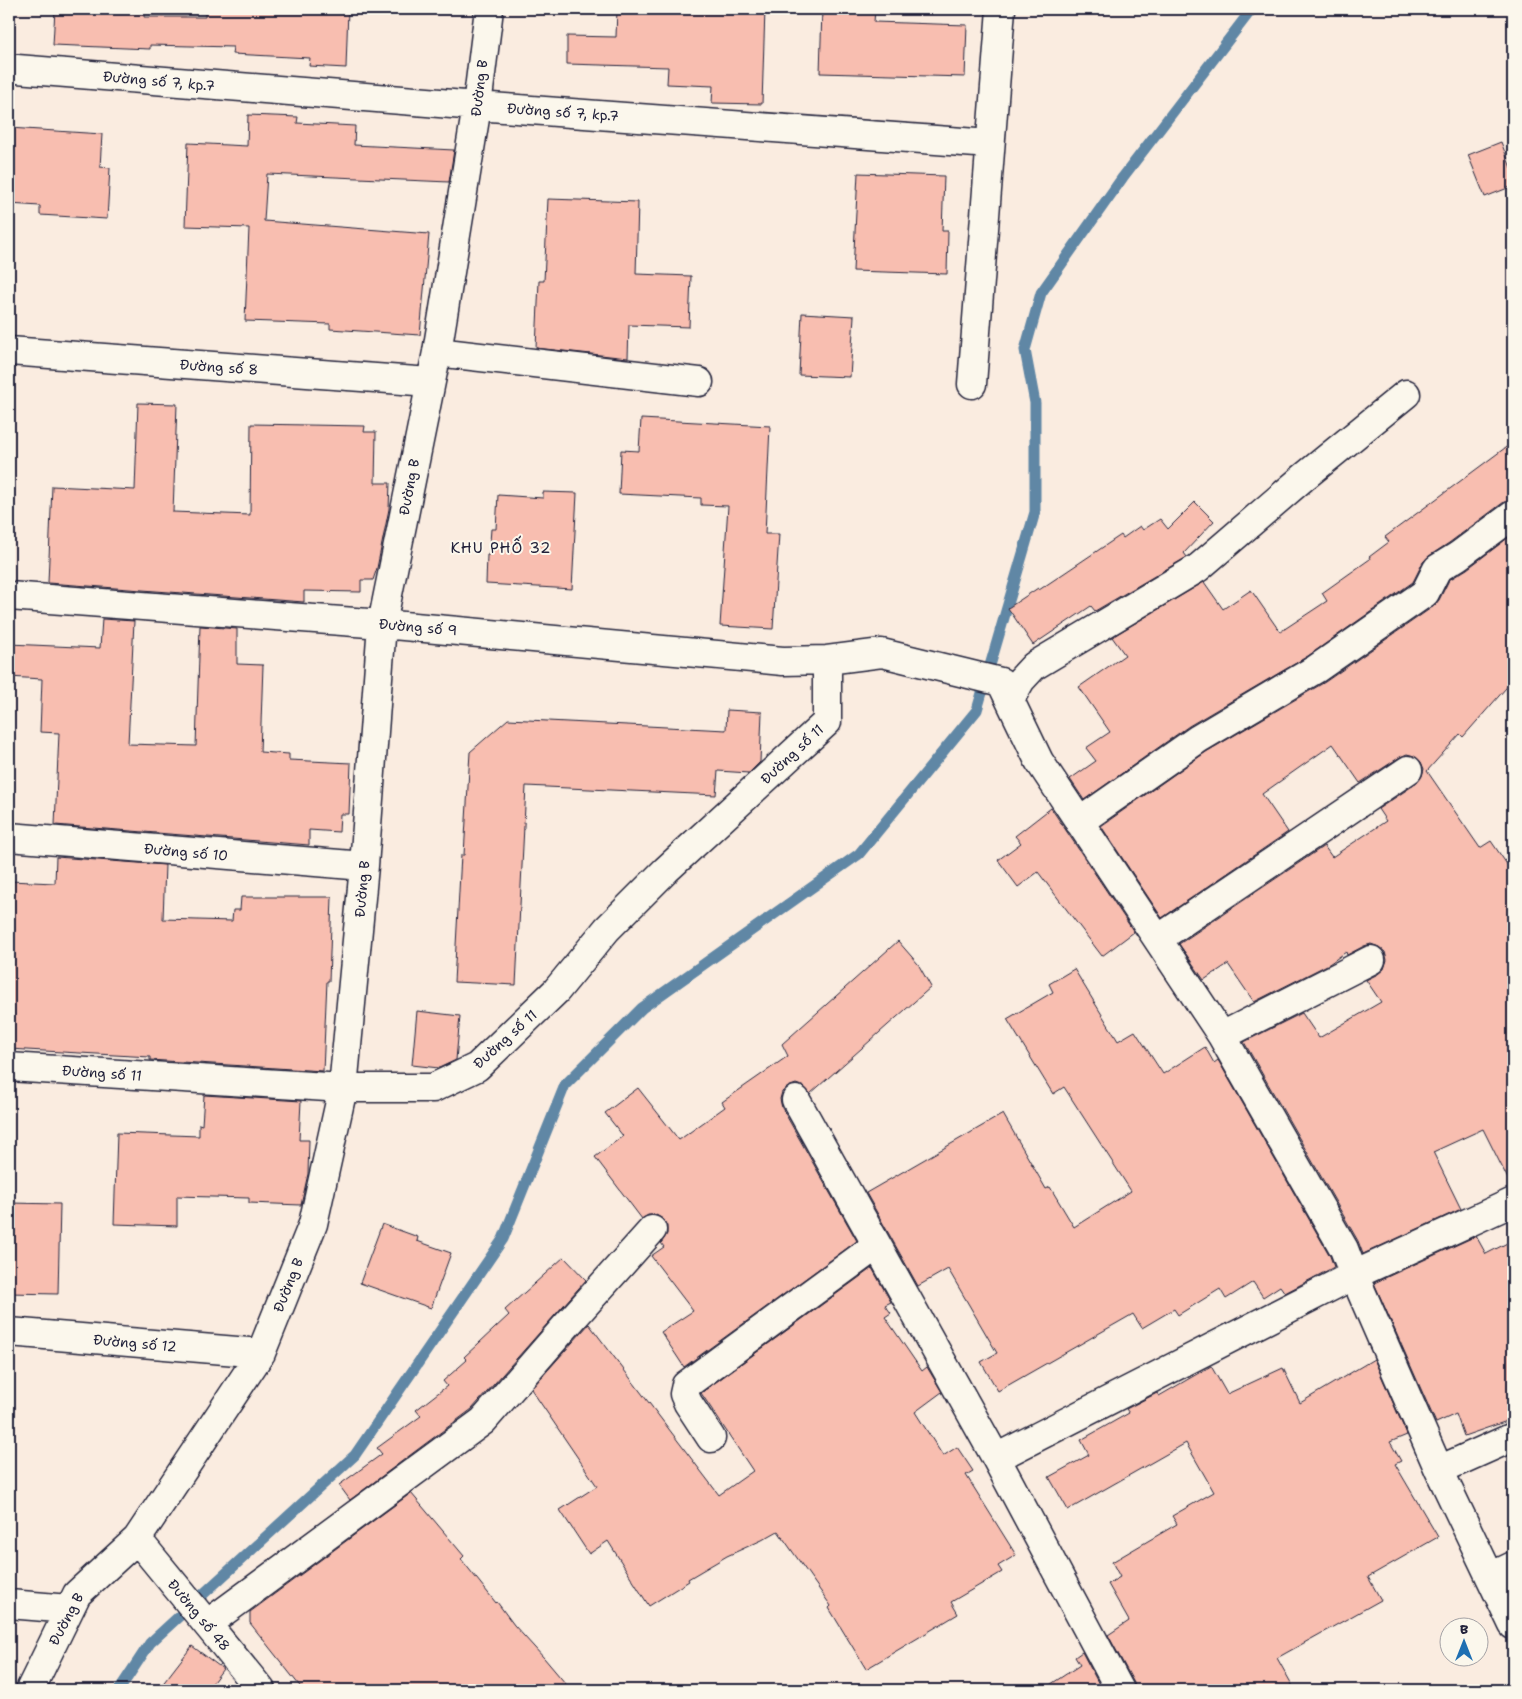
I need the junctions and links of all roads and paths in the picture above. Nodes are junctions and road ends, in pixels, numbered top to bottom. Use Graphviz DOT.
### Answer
graph roads {
  1 [pos="489,9"];
  2 [pos="1001,9"];
  3 [pos="17,69"];
  4 [pos="477,106"];
  5 [pos="990,144"];
  6 [pos="9,351"];
  7 [pos="437,352"];
  8 [pos="430,382"];
  9 [pos="699,382"];
  10 [pos="972,384"];
  11 [pos="1406,394"];
  12 [pos="1513,515"];
  13 [pos="9,596"];
  14 [pos="382,624"];
  15 [pos="827,660"];
  16 [pos="1006,690"];
  17 [pos="1408,770"];
  18 [pos="1079,822"];
  19 [pos="9,837"];
  20 [pos="364,866"];
  21 [pos="1158,939"];
  22 [pos="1371,960"];
  23 [pos="1222,1036"];
  24 [pos="9,1067"];
  25 [pos="343,1088"];
  26 [pos="796,1100"];
  27 [pos="1513,1202"];
  28 [pos="652,1230"];
  29 [pos="877,1244"];
  30 [pos="1354,1275"];
  31 [pos="9,1332"];
  32 [pos="260,1353"];
  33 [pos="1513,1437"];
  34 [pos="711,1438"];
  35 [pos="996,1458"];
  36 [pos="1439,1470"];
  37 [pos="137,1539"];
  38 [pos="1502,1571"];
  39 [pos="9,1604"];
  40 [pos="69,1609"];
  41 [pos="203,1619"];
  42 [pos="1513,1625"];
  43 [pos="30,1690"];
  44 [pos="261,1690"];
  45 [pos="1120,1690"];
  1 -- 4 [label="street, Đường B"];
  2 -- 5 [label="street"];
  3 -- 4 [label="street, Đường số 7, kp.7"];
  4 -- 5 [label="street, Đường số 7, kp.7"];
  4 -- 7 [label="street, Đường B"];
  5 -- 10 [label="street"];
  6 -- 8 [label="street, Đường số 8"];
  7 -- 8 [label="street, Đường B"];
  7 -- 9 [label="street"];
  8 -- 14 [label="street, Đường B"];
  11 -- 16 [label="street"];
  12 -- 18 [label="street"];
  13 -- 14 [label="street, Đường số 9"];
  14 -- 15 [label="street, Đường số 9"];
  14 -- 20 [label="street, Đường B"];
  15 -- 16 [label="street, Đường số 9"];
  15 -- 25 [label="street, Đường số 11"];
  16 -- 18 [label="street"];
  17 -- 21 [label="street"];
  18 -- 21 [label="street"];
  19 -- 20 [label="street, Đường số 10"];
  20 -- 25 [label="street, Đường B"];
  21 -- 23 [label="street"];
  22 -- 23 [label="street"];
  23 -- 30 [label="street"];
  24 -- 25 [label="street, Đường số 11"];
  25 -- 32 [label="street, Đường B"];
  26 -- 29 [label="street"];
  27 -- 30 [label="street"];
  28 -- 41 [label="street"];
  29 -- 34 [label="street"];
  29 -- 35 [label="street"];
  30 -- 35 [label="street"];
  30 -- 36 [label="street"];
  31 -- 32 [label="street, Đường số 12"];
  32 -- 37 [label="street, Đường B"];
  33 -- 36 [label="street"];
  35 -- 45 [label="street"];
  36 -- 38 [label="street"];
  37 -- 40 [label="street, Đường B"];
  37 -- 41 [label="street, Đường số 48"];
  38 -- 42 [label="street"];
  39 -- 40 [label="street"];
  40 -- 43 [label="street, Đường B"];
  41 -- 44 [label="street, Đường số 48"];
}
